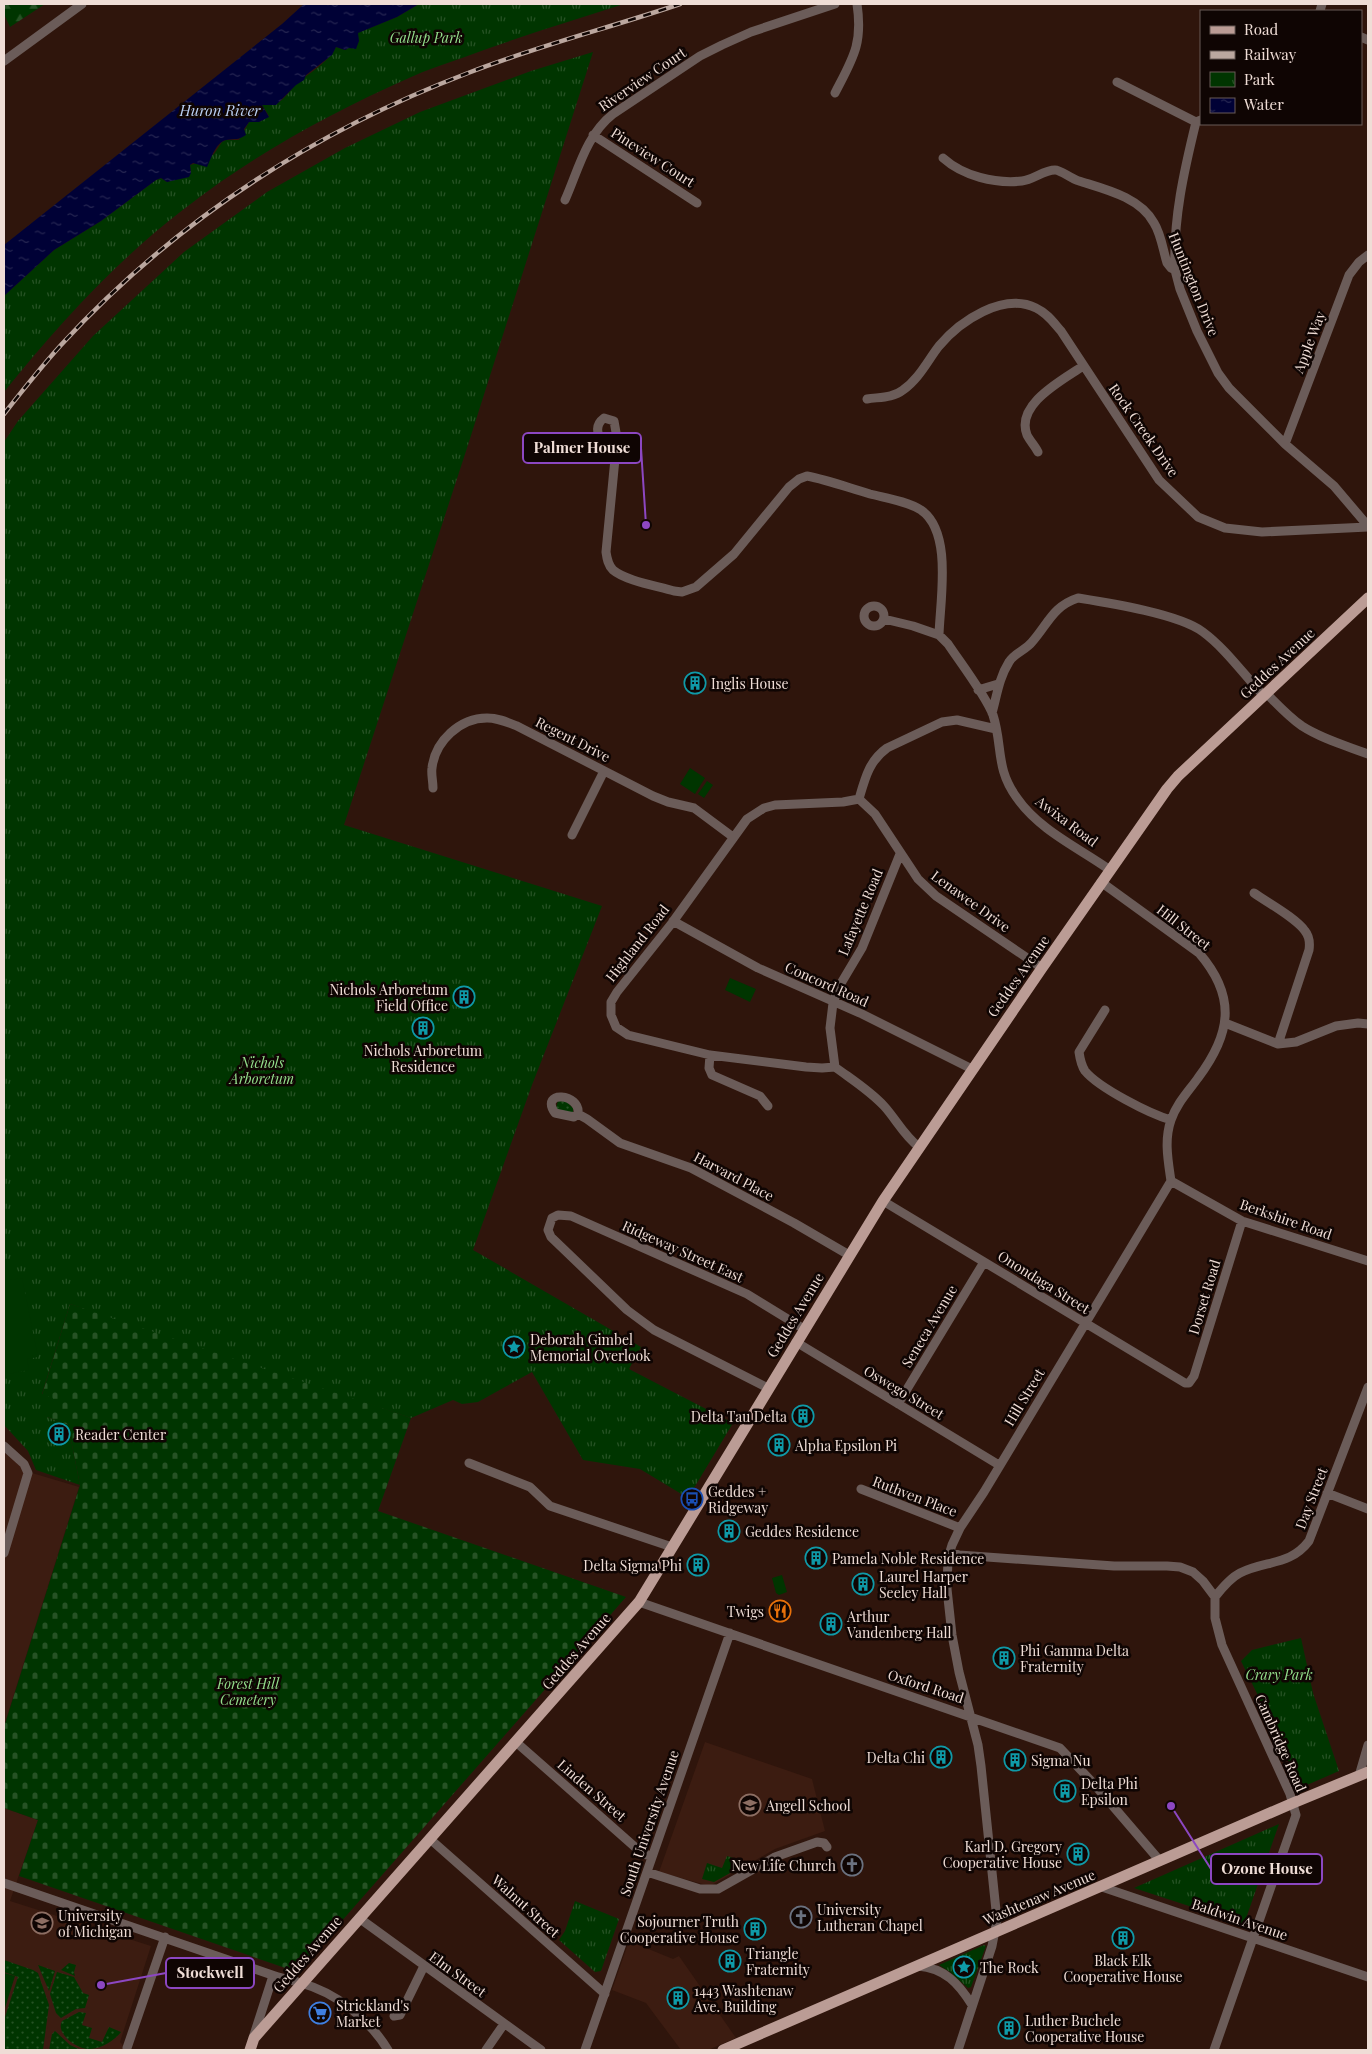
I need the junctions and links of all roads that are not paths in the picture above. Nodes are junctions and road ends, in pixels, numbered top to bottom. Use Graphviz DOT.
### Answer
graph roads {
  1 [pos="82,4"];
  2 [pos="835,4"];
  3 [pos="857,4"];
  4 [pos="4,61"];
  5 [pos="1117,82"];
  6 [pos="835,93"];
  7 [pos="1198,121"];
  8 [pos="594,135"];
  9 [pos="943,158"];
  10 [pos="564,200"];
  11 [pos="697,203"];
  12 [pos="1368,255"];
  13 [pos="1175,270"];
  14 [pos="1083,366"];
  15 [pos="867,399"];
  16 [pos="1285,444"];
  17 [pos="1038,452"];
  18 [pos="614,458"];
  19 [pos="1368,526"];
  20 [pos="1368,598"];
  21 [pos="884,619"];
  22 [pos="939,635"];
  23 [pos="998,684"];
  24 [pos="978,690"];
  25 [pos="1266,695"];
  26 [pos="992,713"];
  27 [pos="996,729"];
  28 [pos="1368,754"];
  29 [pos="604,771"];
  30 [pos="433,788"];
  31 [pos="859,799"];
  32 [pos="572,835"];
  33 [pos="733,837"];
  34 [pos="900,854"];
  35 [pos="1110,870"];
  36 [pos="1101,882"];
  37 [pos="1254,893"];
  38 [pos="673,921"];
  39 [pos="1042,968"];
  40 [pos="833,1003"];
  41 [pos="1105,1010"];
  42 [pos="1225,1023"];
  43 [pos="1368,1024"];
  44 [pos="1278,1044"];
  45 [pos="710,1055"];
  46 [pos="835,1066"];
  47 [pos="972,1069"];
  48 [pos="768,1106"];
  49 [pos="578,1114"];
  50 [pos="1171,1120"];
  51 [pos="919,1147"];
  52 [pos="1171,1180"];
  53 [pos="883,1201"];
  54 [pos="1242,1221"];
  55 [pos="848,1255"];
  56 [pos="1368,1261"];
  57 [pos="984,1262"];
  58 [pos="1085,1323"];
  59 [pos="804,1328"];
  60 [pos="796,1342"];
  61 [pos="1192,1380"];
  62 [pos="1368,1387"];
  63 [pos="768,1388"];
  64 [pos="898,1404"];
  65 [pos="4,1446"];
  66 [pos="469,1463"];
  67 [pos="999,1465"];
  68 [pos="861,1489"];
  69 [pos="1327,1493"];
  70 [pos="1368,1509"];
  71 [pos="960,1528"];
  72 [pos="672,1547"];
  73 [pos="950,1552"];
  74 [pos="4,1553"];
  75 [pos="1215,1596"];
  76 [pos="639,1602"];
  77 [pos="730,1634"];
  78 [pos="970,1716"];
  79 [pos="516,1742"];
  80 [pos="1368,1745"];
  81 [pos="1364,1774"];
  82 [pos="1293,1802"];
  83 [pos="430,1839"];
  84 [pos="827,1848"];
  85 [pos="652,1856"];
  86 [pos="1160,1861"];
  87 [pos="647,1872"];
  88 [pos="4,1883"];
  89 [pos="1102,1887"];
  90 [pos="359,1918"];
  91 [pos="995,1932"];
  92 [pos="165,1937"];
  93 [pos="1253,1937"];
  94 [pos="424,1966"];
  95 [pos="918,1966"];
  96 [pos="273,1976"];
  97 [pos="1368,1977"];
  98 [pos="303,1983"];
  99 [pos="605,1994"];
  100 [pos="972,2005"];
  101 [pos="394,2016"];
  102 [pos="504,2024"];
  103 [pos="254,2038"];
  104 [pos="127,2048"];
  105 [pos="250,2050"];
  106 [pos="388,2050"];
  107 [pos="486,2050"];
  108 [pos="541,2050"];
  109 [pos="585,2050"];
  110 [pos="723,2050"];
  111 [pos="958,2050"];
  112 [pos="1214,2050"];
  1 -- 4 [label="street"];
  2 -- 8 [label="street, Riverview Court"];
  3 -- 6 [label="street"];
  5 -- 7 [label="street"];
  7 -- 13 [label="street"];
  8 -- 10 [label="street, Riverview Court"];
  8 -- 11 [label="street, Pineview Court"];
  9 -- 13 [label="street, Huntington Drive"];
  12 -- 16 [label="street, Apple Way"];
  13 -- 16 [label="street, Huntington Drive"];
  14 -- 15 [label="street, Rock Creek Drive"];
  14 -- 17 [label="street"];
  14 -- 19 [label="street, Rock Creek Drive"];
  16 -- 19 [label="street, Huntington Drive"];
  18 -- 22 [label="street"];
  20 -- 25 [label="main road, Geddes Avenue"];
  21 -- 22 [label="street"];
  22 -- 24 [label="street"];
  23 -- 24 [label="street"];
  23 -- 25 [label="street"];
  23 -- 26 [label="street"];
  24 -- 26 [label="street"];
  25 -- 28 [label="street"];
  25 -- 35 [label="main road, Geddes Avenue"];
  26 -- 27 [label="street, Awixa Road"];
  27 -- 31 [label="street"];
  27 -- 35 [label="street, Awixa Road"];
  29 -- 30 [label="street, Regent Drive"];
  29 -- 32 [label="street"];
  29 -- 33 [label="street, Regent Drive"];
  31 -- 33 [label="street, Highland Road"];
  31 -- 34 [label="street, Lenawee Drive"];
  33 -- 38 [label="street, Highland Road"];
  34 -- 39 [label="street, Lenawee Drive"];
  34 -- 40 [label="street, Lafayette Road"];
  35 -- 36 [label="main road, Geddes Avenue"];
  36 -- 39 [label="main road, Geddes Avenue"];
  36 -- 42 [label="street, Hill Street"];
  37 -- 44 [label="street"];
  38 -- 40 [label="street, Concord Road"];
  38 -- 45 [label="street, Highland Road"];
  39 -- 47 [label="main road, Geddes Avenue"];
  40 -- 46 [label="street, Lafayette Road"];
  40 -- 47 [label="street, Concord Road"];
  41 -- 50 [label="street"];
  42 -- 44 [label="street"];
  42 -- 50 [label="street, Hill Street"];
  43 -- 44 [label="street"];
  45 -- 46 [label="street, Highland Road"];
  45 -- 48 [label="street"];
  46 -- 51 [label="street"];
  47 -- 51 [label="main road, Geddes Avenue"];
  49 -- 55 [label="street, Harvard Place"];
  50 -- 52 [label="street, Hill Street"];
  51 -- 53 [label="main road, Geddes Avenue"];
  52 -- 54 [label="street, Berkshire Road"];
  52 -- 58 [label="street, Hill Street"];
  53 -- 55 [label="main road, Geddes Avenue"];
  53 -- 57 [label="street, Onondaga Street"];
  54 -- 56 [label="street, Berkshire Road"];
  54 -- 61 [label="street, Dorset Road"];
  55 -- 59 [label="main road, Geddes Avenue"];
  57 -- 58 [label="street, Onondaga Street"];
  57 -- 64 [label="street, Seneca Avenue"];
  58 -- 61 [label="street, Onondaga Street"];
  58 -- 67 [label="street, Hill Street"];
  59 -- 60 [label="main road, Geddes Avenue"];
  59 -- 63 [label="street, Ridgeway Street East"];
  60 -- 63 [label="main road, Geddes Avenue"];
  60 -- 64 [label="street, Oswego Street"];
  62 -- 69 [label="street, Day Street"];
  63 -- 72 [label="main road, Geddes Avenue"];
  64 -- 67 [label="street, Oswego Street"];
  65 -- 74 [label="street"];
  66 -- 72 [label="street"];
  67 -- 71 [label="street, Hill Street"];
  68 -- 71 [label="street, Ruthven Place"];
  69 -- 70 [label="street"];
  69 -- 75 [label="street, Day Street"];
  71 -- 73 [label="street, Hill Street"];
  72 -- 76 [label="main road, Geddes Avenue"];
  73 -- 75 [label="street"];
  73 -- 78 [label="street, Hill Street"];
  75 -- 82 [label="street, Cambridge Road"];
  76 -- 77 [label="street, Oxford Road"];
  76 -- 79 [label="main road, Geddes Avenue"];
  77 -- 78 [label="street, Oxford Road"];
  77 -- 85 [label="street, South University Avenue"];
  78 -- 86 [label="street, Oxford Road"];
  78 -- 91 [label="street, Hill Street"];
  79 -- 83 [label="main road, Geddes Avenue"];
  79 -- 85 [label="street, Linden Street"];
  80 -- 81 [label="street"];
  81 -- 82 [label="main road, Washtenaw Avenue"];
  82 -- 86 [label="main road, Washtenaw Avenue"];
  82 -- 93 [label="street, Cambridge Road"];
  83 -- 90 [label="main road, Geddes Avenue"];
  83 -- 99 [label="street, Walnut Street"];
  84 -- 87 [label="street"];
  85 -- 87 [label="street, South University Avenue"];
  86 -- 89 [label="main road, Washtenaw Avenue"];
  87 -- 99 [label="street, South University Avenue"];
  88 -- 92 [label="street"];
  89 -- 91 [label="main road, Washtenaw Avenue"];
  89 -- 93 [label="street, Baldwin Avenue"];
  90 -- 94 [label="street, Elm Street"];
  90 -- 98 [label="main road, Geddes Avenue"];
  91 -- 95 [label="main road, Washtenaw Avenue"];
  91 -- 100 [label="street, Hill Street"];
  92 -- 96 [label="street"];
  92 -- 104 [label="street"];
  93 -- 97 [label="street, Baldwin Avenue"];
  93 -- 112 [label="street, Cambridge Road"];
  94 -- 101 [label="street"];
  94 -- 102 [label="street, Elm Street"];
  95 -- 100 [label="street"];
  95 -- 110 [label="main road, Washtenaw Avenue"];
  96 -- 98 [label="street"];
  96 -- 103 [label="street"];
  98 -- 103 [label="main road, Geddes Avenue"];
  98 -- 106 [label="street"];
  99 -- 109 [label="street, South University Avenue"];
  100 -- 111 [label="street, Hill Street"];
  102 -- 107 [label="street"];
  102 -- 108 [label="street, Elm Street"];
  103 -- 105 [label="main road, Geddes Avenue"];
}
